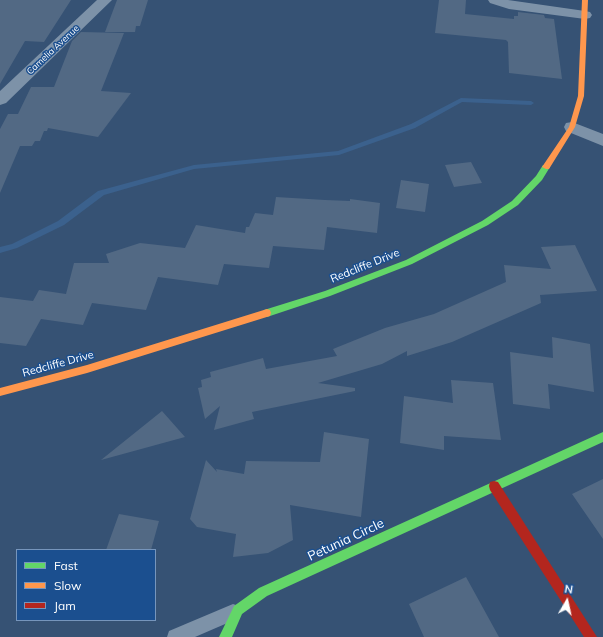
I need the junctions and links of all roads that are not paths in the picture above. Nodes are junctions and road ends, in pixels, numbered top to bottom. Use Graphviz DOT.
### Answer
graph roads {
  1 [pos="105,0"];
  2 [pos="495,0"];
  3 [pos="586,0"];
  4 [pos="585,15"];
  5 [pos="0,100"];
  6 [pos="572,127"];
  7 [pos="603,140"];
  8 [pos="0,392"];
  9 [pos="603,437"];
  10 [pos="494,486"];
  11 [pos="238,610"];
  12 [pos="175,637"];
  13 [pos="225,637"];
  14 [pos="591,637"];
  1 -- 5 [label="street, Camelia Avenue"];
  2 -- 4 [label="street"];
  3 -- 4 [label="street, Redcliffe Drive"];
  4 -- 6 [label="street, Redcliffe Drive"];
  6 -- 7 [label="street"];
  6 -- 8 [label="street, Redcliffe Drive"];
  9 -- 10 [label="street, Petunia Circle"];
  10 -- 11 [label="street, Petunia Circle"];
  10 -- 14 [label="street"];
  11 -- 12 [label="lane"];
  11 -- 13 [label="street, Petunia Circle"];
}
